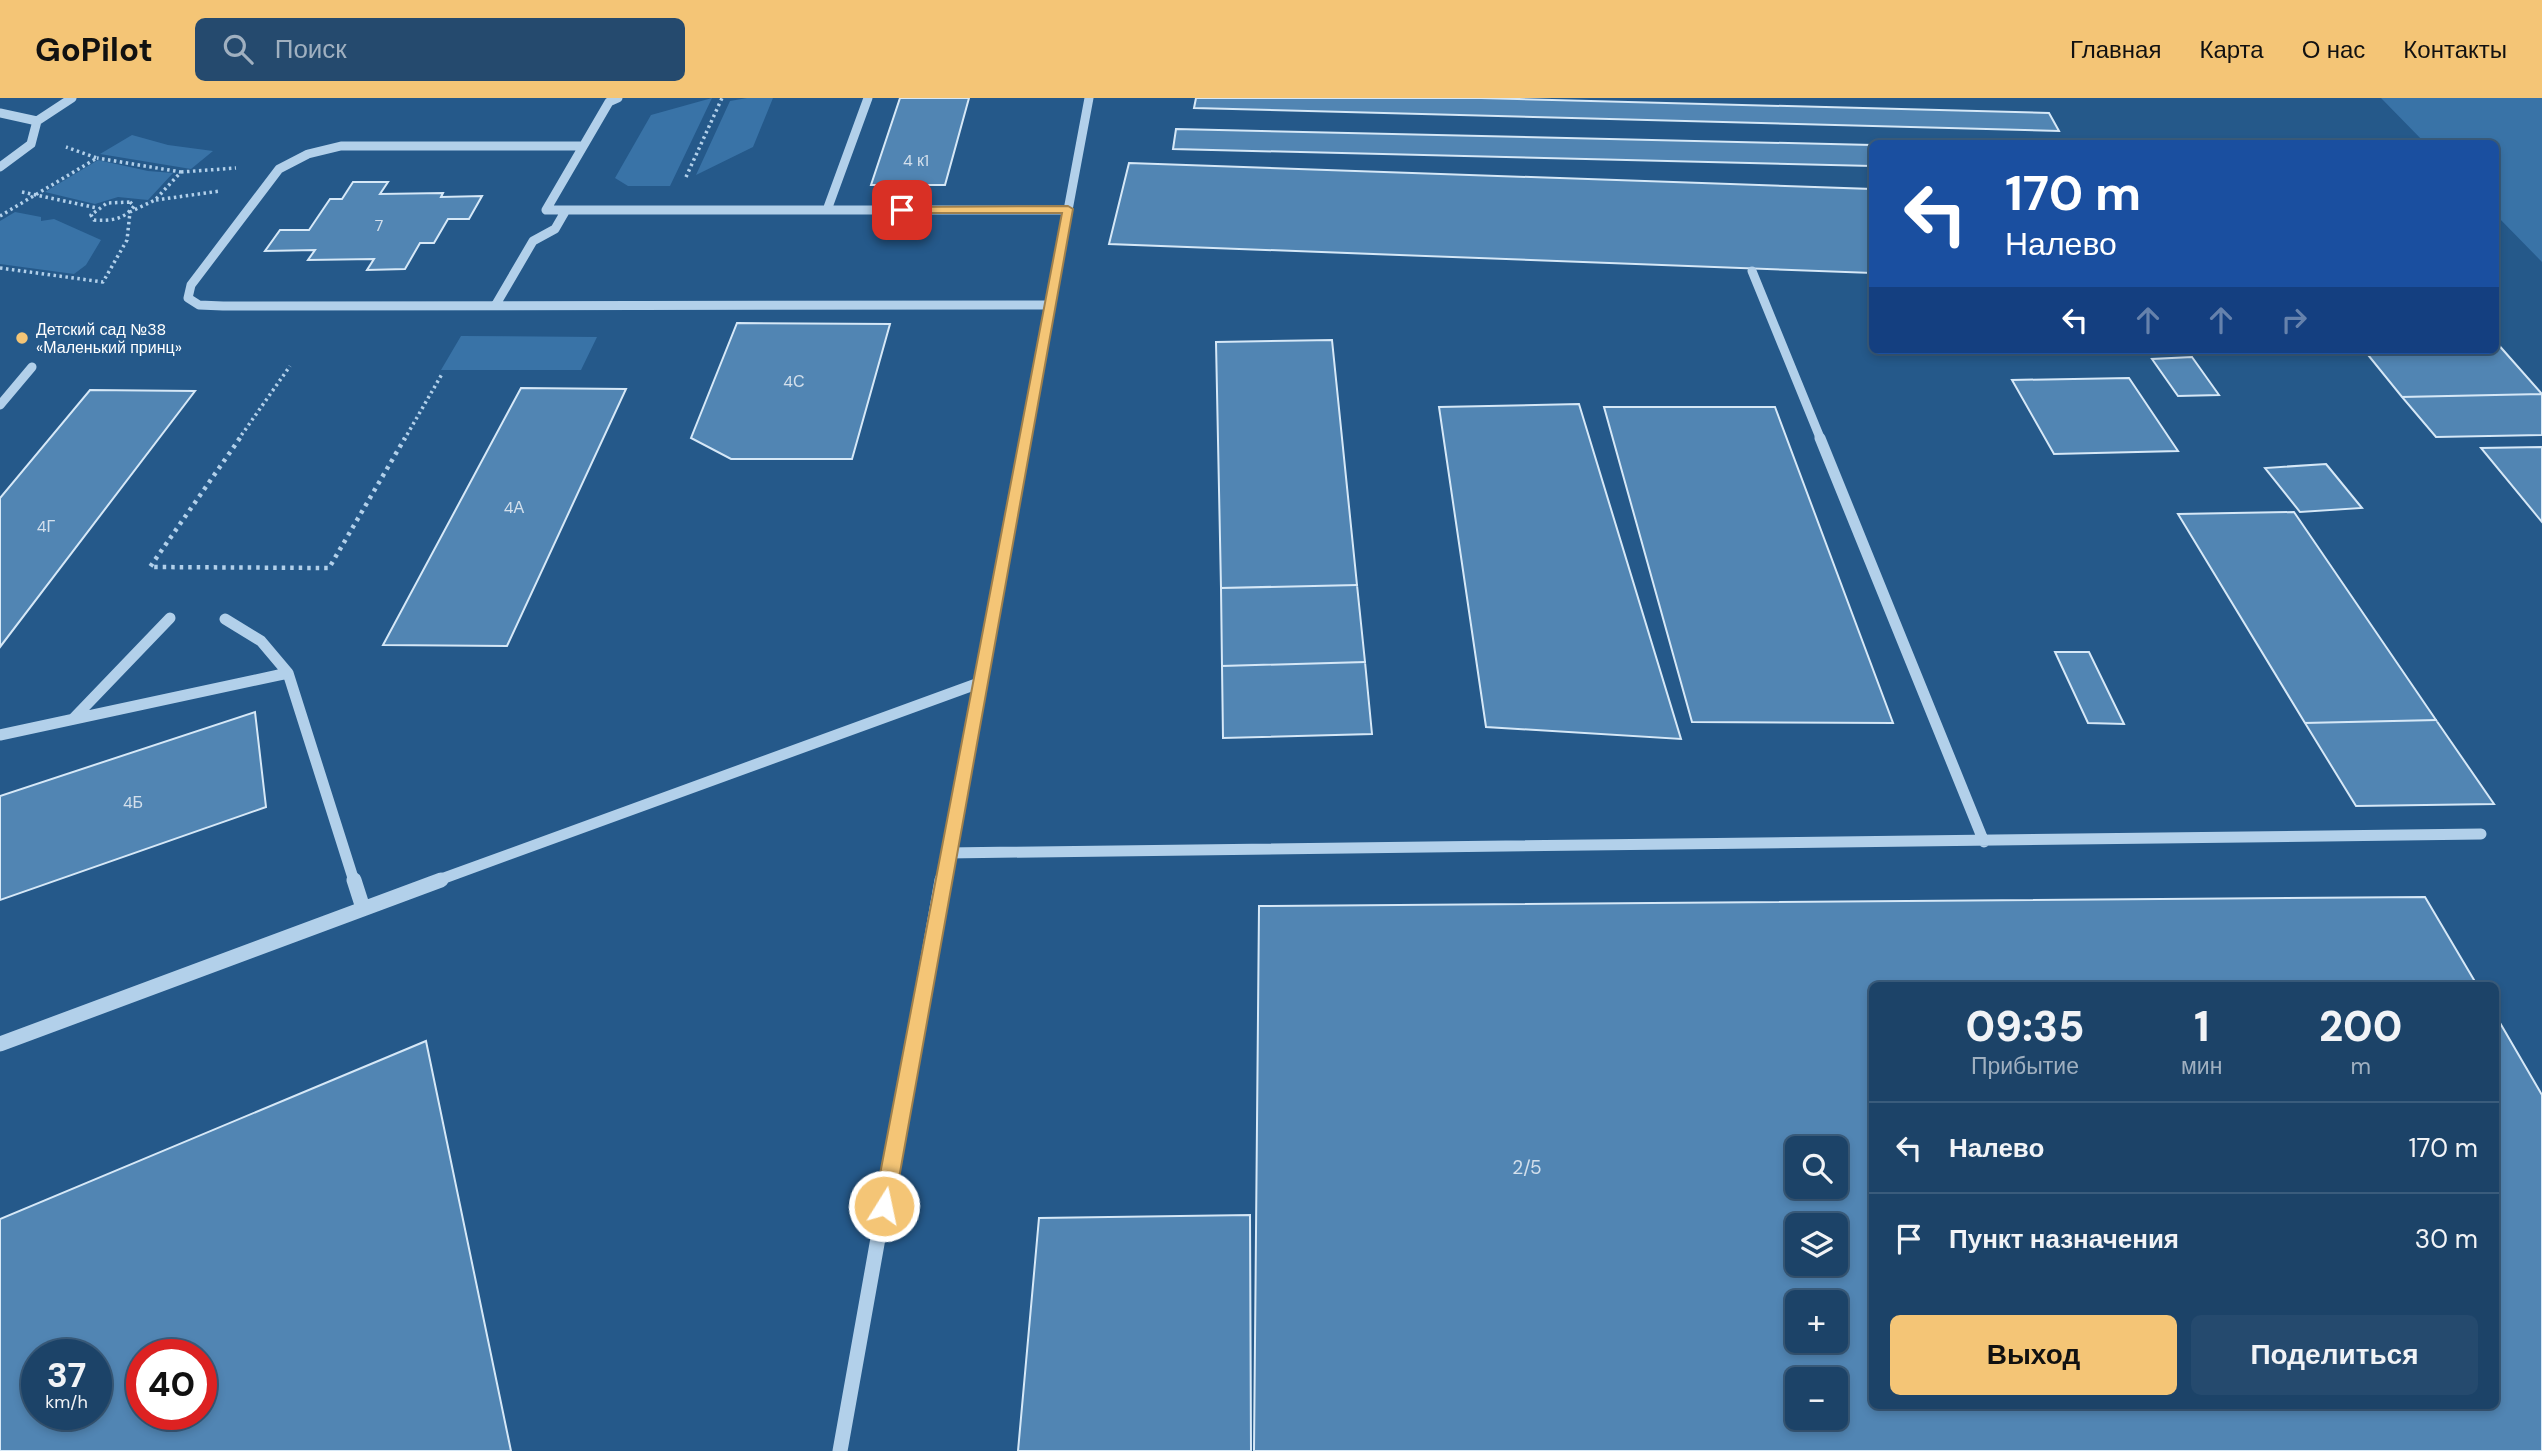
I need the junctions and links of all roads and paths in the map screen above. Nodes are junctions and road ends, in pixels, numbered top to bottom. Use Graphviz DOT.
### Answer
graph roads {
  1 [pos="72,98"];
  2 [pos="618,98"];
  3 [pos="722,98"];
  4 [pos="868,98"];
  5 [pos="1089,98"];
  6 [pos="0,113"];
  7 [pos="37,121"];
  8 [pos="582,146"];
  9 [pos="97,158"];
  10 [pos="0,167"];
  11 [pos="268,184"];
  12 [pos="36,195"];
  13 [pos="155,200"];
  14 [pos="97,208"];
  15 [pos="1068,209"];
  16 [pos="566,210"];
  17 [pos="671,210"];
  18 [pos="827,210"];
  19 [pos="130,212"];
  20 [pos="0,268"];
  21 [pos="1752,271"];
  22 [pos="1050,305"];
  23 [pos="495,306"];
  24 [pos="290,366"];
  25 [pos="32,367"];
  26 [pos="442,374"];
  27 [pos="0,405"];
  28 [pos="170,618"];
  29 [pos="225,619"];
  30 [pos="288,673"];
  31 [pos="979,683"];
  32 [pos="72,720"];
  33 [pos="0,735"];
  34 [pos="2480,834"];
  35 [pos="1984,842"];
  36 [pos="947,853"];
  37 [pos="363,908"];
  38 [pos="0,1044"];
  39 [pos="840,1451"];
  1 -- 7 [label="street"];
  2 -- 8 [label="street"];
  3 -- 17 [label="path"];
  4 -- 18 [label="street"];
  5 -- 15 [label="street"];
  6 -- 7 [label="street"];
  7 -- 10 [label="street"];
  8 -- 11 [label="lane"];
  8 -- 16 [label="street"];
  9 -- 13 [label="path"];
  11 -- 13 [label="path"];
  11 -- 23 [label="lane"];
  12 -- 14 [label="path"];
  13 -- 19 [label="path"];
  14 -- 19 [label="path"];
  14 -- 19 [label="path"];
  15 -- 18 [label="street"];
  15 -- 22 [label="street"];
  16 -- 17 [label="street"];
  16 -- 23 [label="street"];
  17 -- 18 [label="street"];
  19 -- 20 [label="path"];
  21 -- 35 [label="street"];
  22 -- 23 [label="street"];
  22 -- 31 [label="street"];
  24 -- 26 [label="path"];
  25 -- 27 [label="street"];
  28 -- 32 [label="street"];
  29 -- 30 [label="street"];
  30 -- 32 [label="street"];
  30 -- 37 [label="street"];
  31 -- 36 [label="street"];
  31 -- 37 [label="street"];
  32 -- 33 [label="street"];
  34 -- 35 [label="street"];
  35 -- 36 [label="street"];
  36 -- 39 [label="street"];
  37 -- 38 [label="street"];
}
